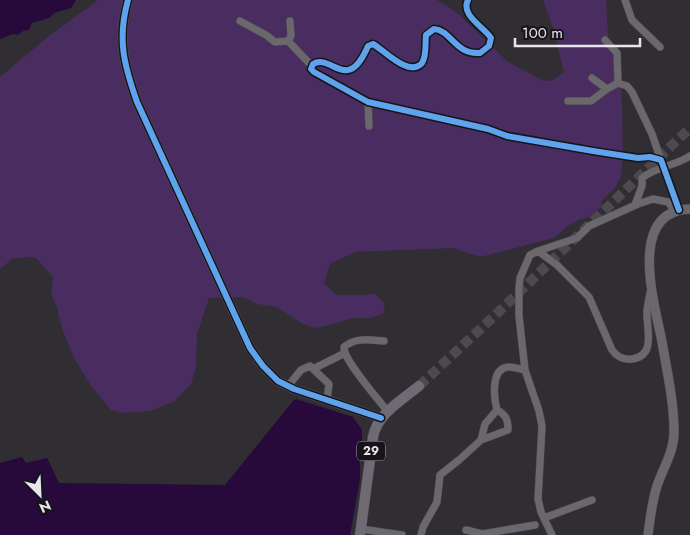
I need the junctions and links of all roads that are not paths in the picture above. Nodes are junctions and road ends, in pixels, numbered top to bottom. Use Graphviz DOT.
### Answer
graph roads {
  1 [pos="128,0"];
  2 [pos="468,0"];
  3 [pos="625,0"];
  4 [pos="240,21"];
  5 [pos="290,21"];
  6 [pos="288,40"];
  7 [pos="605,40"];
  8 [pos="660,46"];
  9 [pos="312,66"];
  10 [pos="592,78"];
  11 [pos="618,83"];
  12 [pos="606,89"];
  13 [pos="568,101"];
  14 [pos="368,102"];
  15 [pos="369,126"];
  16 [pos="690,156"];
  17 [pos="660,160"];
  18 [pos="664,168"];
  19 [pos="635,205"];
  20 [pos="690,209"];
  21 [pos="678,211"];
  22 [pos="538,252"];
  23 [pos="651,290"];
  24 [pos="384,341"];
  25 [pos="344,353"];
  26 [pos="313,369"];
  27 [pos="525,370"];
  28 [pos="288,386"];
  29 [pos="419,386"];
  30 [pos="327,400"];
  31 [pos="497,410"];
  32 [pos="384,415"];
  33 [pos="482,440"];
  34 [pos="592,500"];
  35 [pos="544,518"];
  36 [pos="535,525"];
  37 [pos="466,530"];
  38 [pos="360,532"];
  39 [pos="402,535"];
  40 [pos="421,535"];
  41 [pos="552,535"];
  42 [pos="648,535"];
  1 -- 28 [label="street"];
  2 -- 9 [label="street"];
  3 -- 8 [label="street"];
  4 -- 6 [label="street"];
  5 -- 6 [label="street"];
  6 -- 9 [label="street"];
  7 -- 11 [label="street"];
  9 -- 14 [label="street"];
  10 -- 12 [label="street"];
  11 -- 12 [label="street"];
  11 -- 17 [label="street"];
  12 -- 13 [label="street"];
  14 -- 15 [label="street"];
  14 -- 17 [label="street"];
  16 -- 18 [label="street"];
  17 -- 18 [label="street"];
  18 -- 19 [label="street"];
  18 -- 21 [label="street"];
  19 -- 21 [label="street"];
  19 -- 22 [label="street"];
  20 -- 21 [label="street"];
  21 -- 23 [label="street"];
  22 -- 23 [label="street"];
  22 -- 27 [label="street"];
  23 -- 42 [label="street"];
  24 -- 25 [label="street"];
  25 -- 26 [label="street"];
  25 -- 32 [label="street"];
  26 -- 28 [label="street"];
  26 -- 30 [label="street"];
  27 -- 31 [label="street"];
  27 -- 35 [label="street"];
  28 -- 30 [label="street"];
  29 -- 32 [label="main road, 29"];
  30 -- 32 [label="street"];
  31 -- 33 [label="street"];
  31 -- 33 [label="street"];
  32 -- 38 [label="main road, 29"];
  33 -- 40 [label="street"];
  34 -- 35 [label="street"];
  35 -- 41 [label="street"];
  36 -- 37 [label="street"];
  38 -- 39 [label="street"];
}
